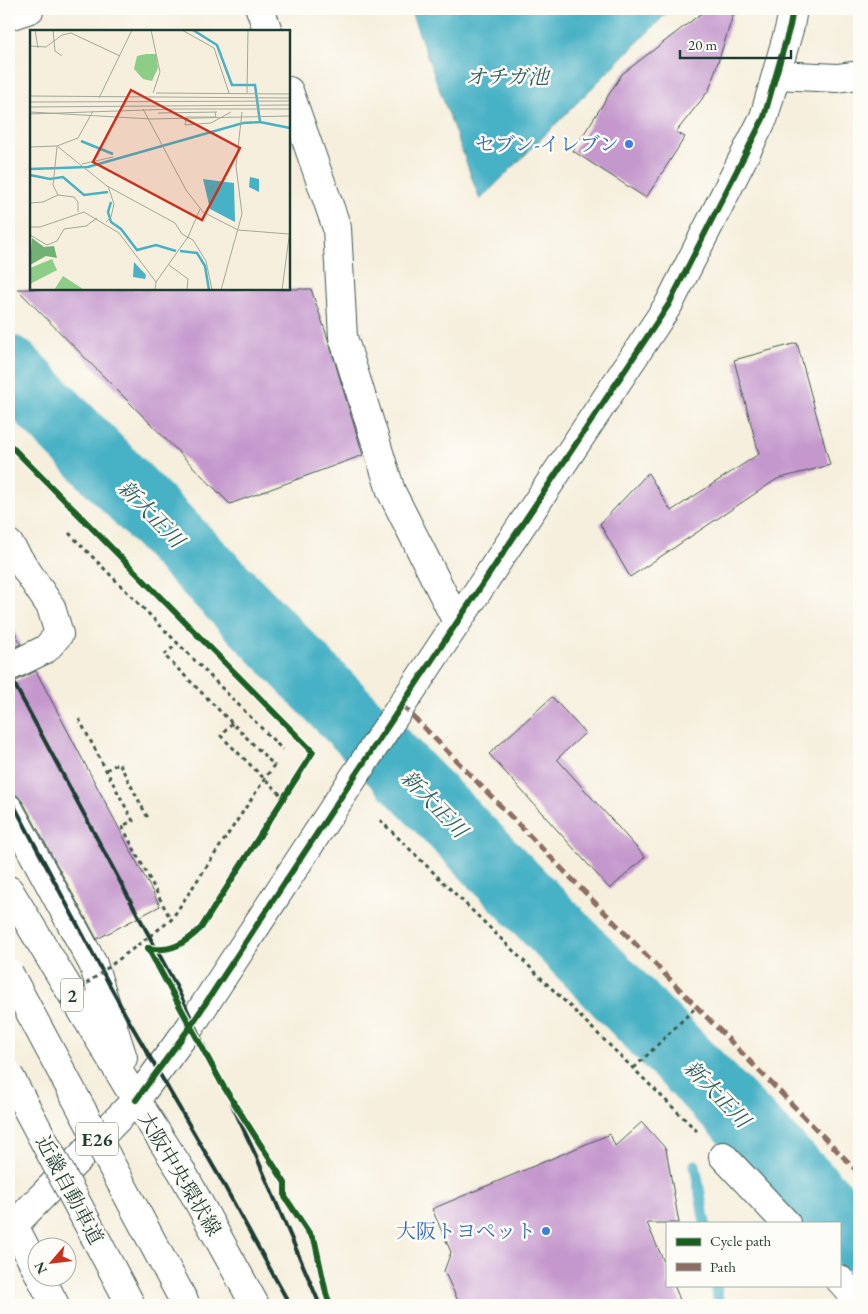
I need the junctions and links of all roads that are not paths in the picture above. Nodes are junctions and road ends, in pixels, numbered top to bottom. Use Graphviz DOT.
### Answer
graph roads {
  1 [pos="30,9"];
  2 [pos="260,9"];
  3 [pos="793,9"];
  4 [pos="9,16"];
  5 [pos="268,30"];
  6 [pos="859,75"];
  7 [pos="777,76"];
  8 [pos="290,94"];
  9 [pos="9,544"];
  10 [pos="457,622"];
  11 [pos="9,667"];
  12 [pos="9,809"];
  13 [pos="9,890"];
  14 [pos="9,973"];
  15 [pos="9,1075"];
  16 [pos="136,1100"];
  17 [pos="723,1156"];
  18 [pos="10,1221"];
  19 [pos="785,1222"];
  20 [pos="28,1254"];
  21 [pos="840,1281"];
  22 [pos="45,1286"];
  23 [pos="859,1301"];
  24 [pos="55,1305"];
  25 [pos="131,1305"];
  26 [pos="186,1305"];
  27 [pos="255,1305"];
  1 -- 4 [label="main road"];
  2 -- 5 [label="main road"];
  3 -- 7 [label="main road"];
  6 -- 7 [label="main road"];
  7 -- 10 [label="main road"];
  8 -- 10 [label="main road"];
  9 -- 11 [label="main road"];
  10 -- 16 [label="main road"];
  12 -- 16 [label="main road"];
  13 -- 16 [label="main road, 大阪中央環状線 / 2"];
  14 -- 26 [label="main road, E26, bridge"];
  15 -- 25 [label="main road, 近畿自動車道 / E26, bridge"];
  16 -- 18 [label="main road"];
  16 -- 27 [label="main road, 大阪中央環状線 / 2"];
  17 -- 19 [label="main road"];
  18 -- 20 [label="main road"];
  21 -- 23 [label="main road"];
  22 -- 24 [label="main road"];
}
